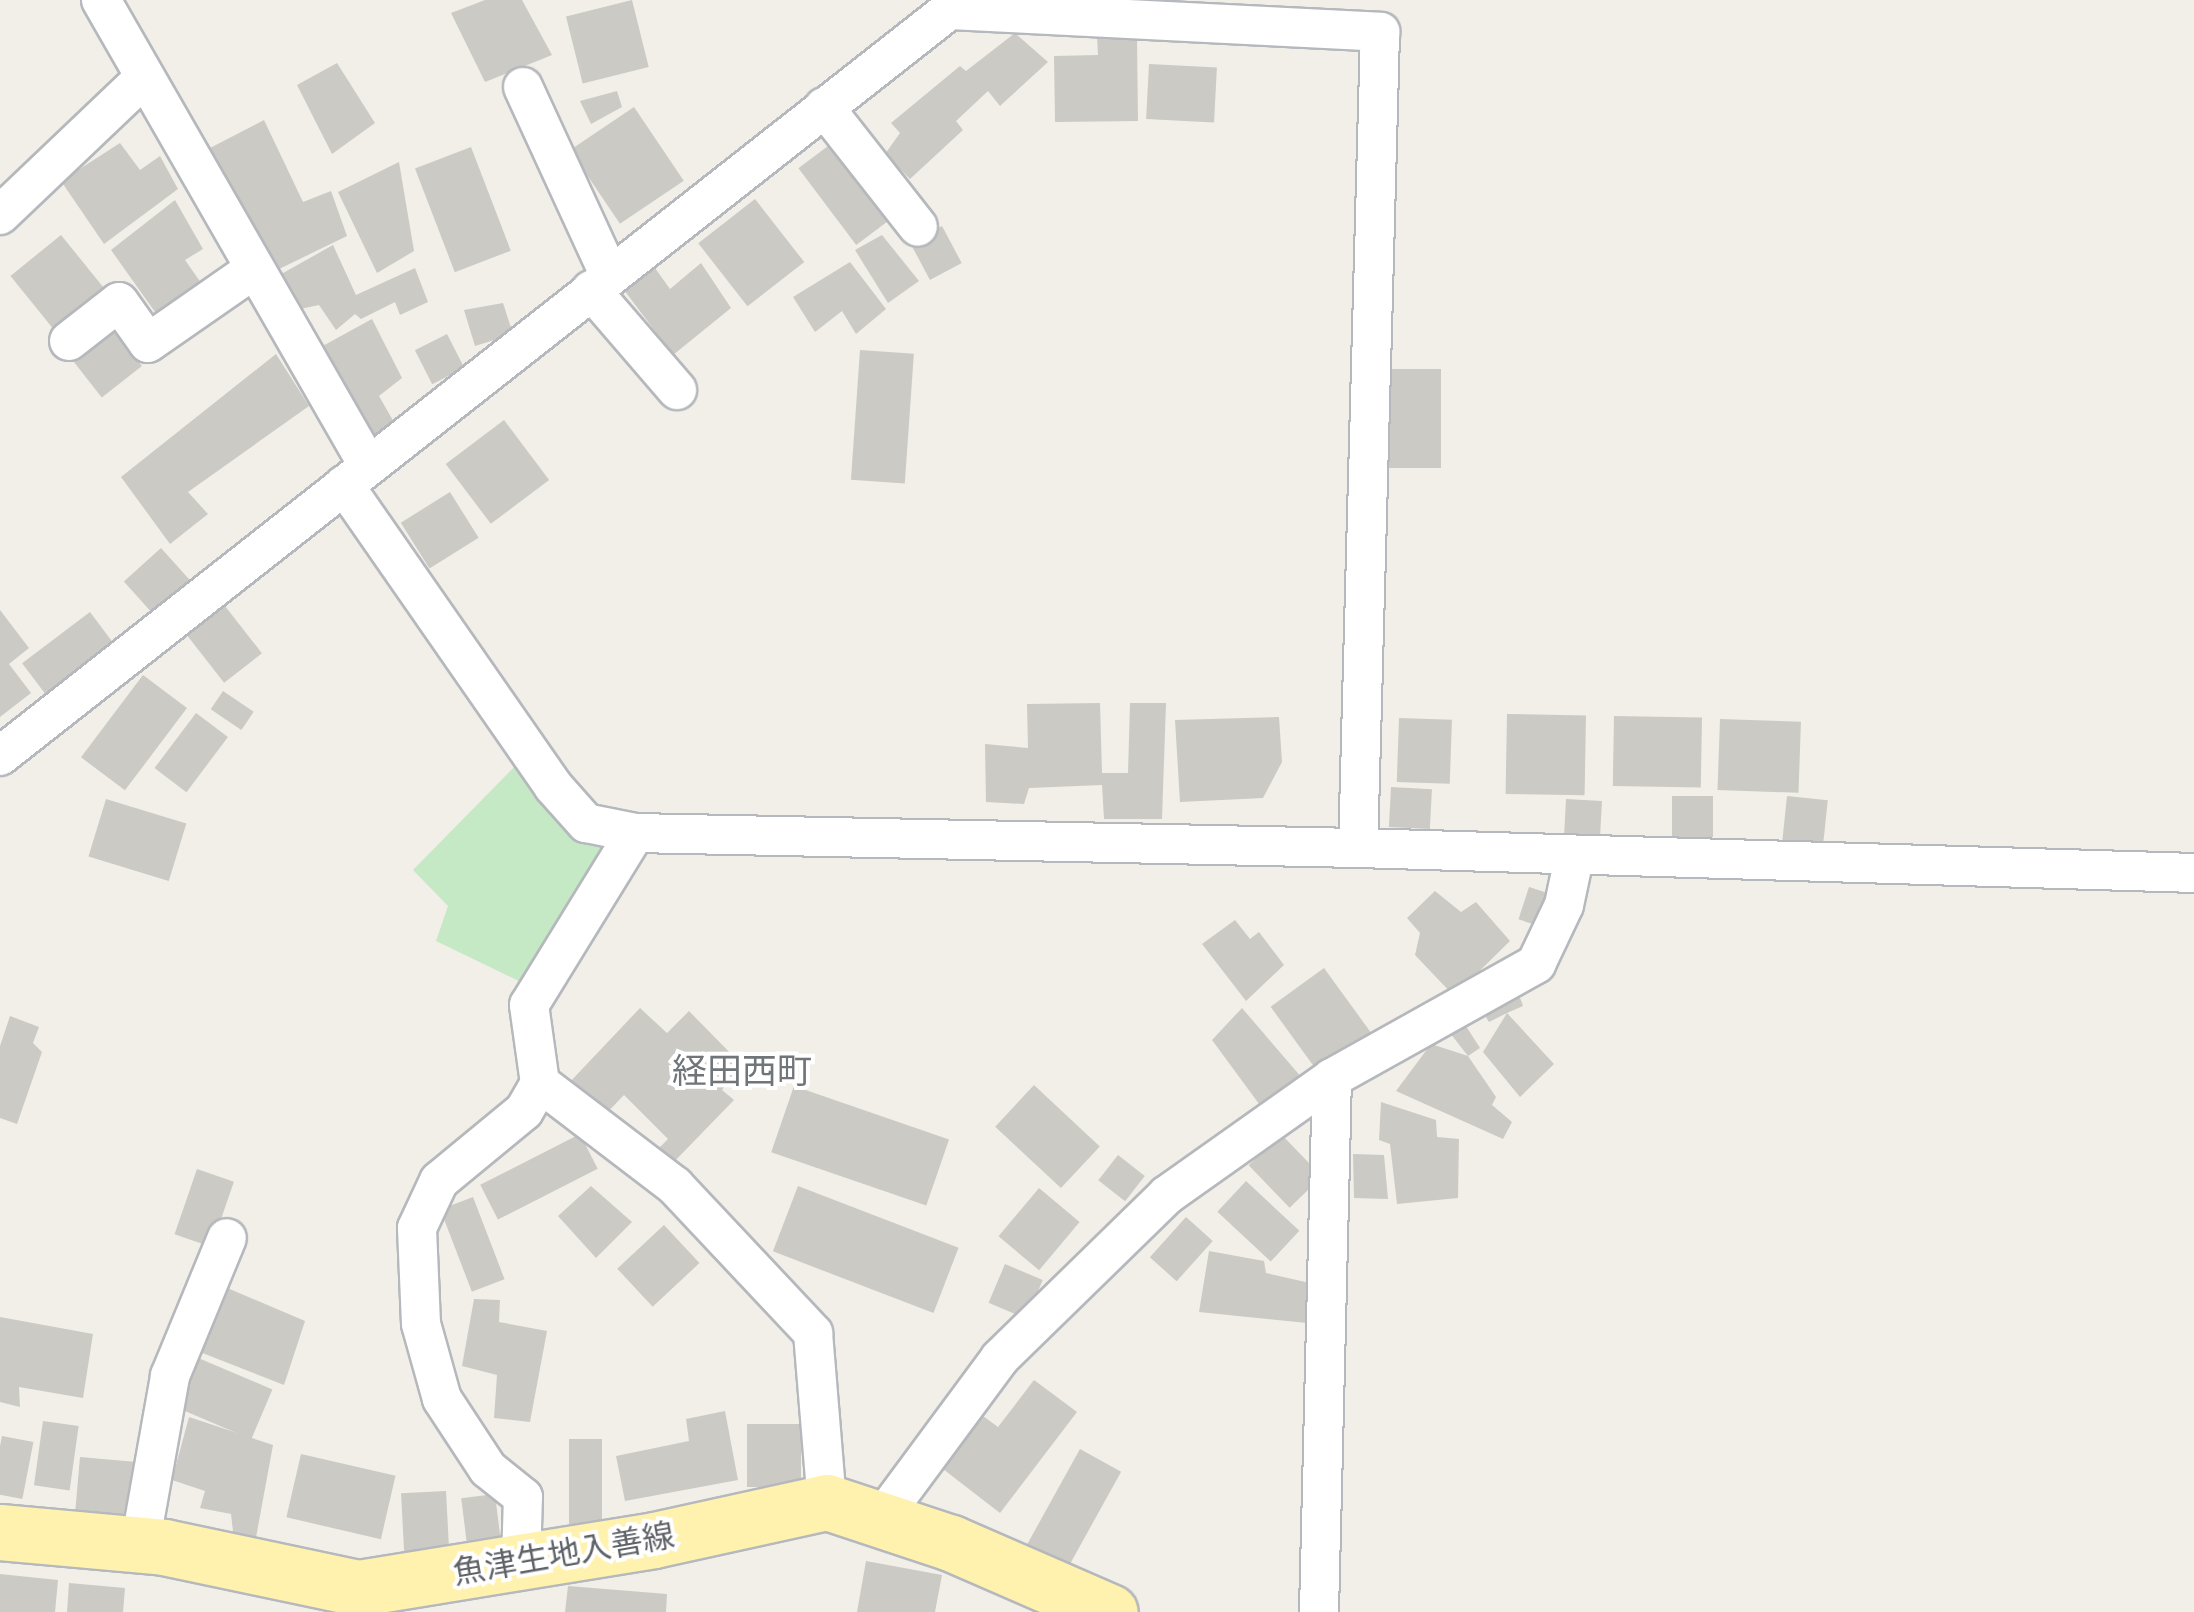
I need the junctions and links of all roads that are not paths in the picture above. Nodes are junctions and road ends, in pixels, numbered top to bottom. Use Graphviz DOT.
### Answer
graph roads {
  1 [pos="101,0"];
  2 [pos="956,5"];
  3 [pos="142,80"];
  4 [pos="523,87"];
  5 [pos="824,108"];
  6 [pos="0,215"];
  7 [pos="918,227"];
  8 [pos="254,270"];
  9 [pos="600,283"];
  10 [pos="69,340"];
  11 [pos="677,390"];
  12 [pos="356,475"];
  13 [pos="0,756"];
  14 [pos="635,834"];
  15 [pos="1358,848"];
  16 [pos="1574,858"];
  17 [pos="2194,873"];
  18 [pos="1332,1078"];
  19 [pos="540,1082"];
  20 [pos="228,1238"];
  21 [pos="827,1502"];
  22 [pos="880,1519"];
  23 [pos="0,1532"];
  24 [pos="140,1545"];
  25 [pos="521,1564"];
  26 [pos="1110,1612"];
  27 [pos="1319,1612"];
  1 -- 3 [label="street"];
  2 -- 5 [label="street"];
  2 -- 15 [label="street"];
  3 -- 6 [label="street"];
  3 -- 8 [label="street"];
  4 -- 9 [label="street"];
  5 -- 7 [label="street"];
  5 -- 9 [label="street"];
  8 -- 10 [label="street"];
  8 -- 12 [label="street"];
  9 -- 11 [label="street"];
  9 -- 12 [label="street"];
  12 -- 13 [label="street"];
  12 -- 14 [label="street"];
  14 -- 15 [label="street"];
  14 -- 19 [label="street"];
  15 -- 16 [label="street"];
  16 -- 17 [label="street"];
  16 -- 18 [label="street"];
  18 -- 22 [label="street"];
  18 -- 27 [label="street"];
  19 -- 21 [label="street"];
  19 -- 25 [label="street"];
  20 -- 24 [label="street"];
  21 -- 22 [label="main road, 魚津生地入善線"];
  21 -- 25 [label="main road, 魚津生地入善線"];
  22 -- 26 [label="main road, 魚津生地入善線"];
  23 -- 24 [label="main road, 魚津生地入善線"];
  24 -- 25 [label="main road, 魚津生地入善線"];
}
